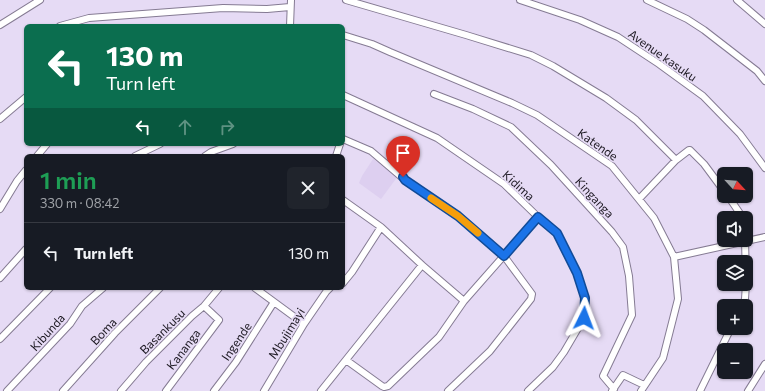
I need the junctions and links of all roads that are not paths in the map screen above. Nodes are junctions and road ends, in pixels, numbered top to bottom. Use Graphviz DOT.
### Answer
graph roads {
  1 [pos="40,0"];
  2 [pos="291,0"];
  3 [pos="346,0"];
  4 [pos="520,0"];
  5 [pos="647,0"];
  6 [pos="737,0"];
  7 [pos="290,8"];
  8 [pos="67,24"];
  9 [pos="290,24"];
  10 [pos="765,24"];
  11 [pos="0,25"];
  12 [pos="345,36"];
  13 [pos="765,81"];
  14 [pos="434,94"];
  15 [pos="345,96"];
  16 [pos="24,99"];
  17 [pos="0,119"];
  18 [pos="345,140"];
  19 [pos="45,146"];
  20 [pos="156,146"];
  21 [pos="228,146"];
  22 [pos="39,154"];
  23 [pos="139,154"];
  24 [pos="208,154"];
  25 [pos="676,160"];
  26 [pos="765,168"];
  27 [pos="24,172"];
  28 [pos="717,182"];
  29 [pos="640,199"];
  30 [pos="345,201"];
  31 [pos="0,209"];
  32 [pos="538,217"];
  33 [pos="381,226"];
  34 [pos="765,237"];
  35 [pos="753,239"];
  36 [pos="718,247"];
  37 [pos="24,252"];
  38 [pos="504,256"];
  39 [pos="674,257"];
  40 [pos="422,265"];
  41 [pos="0,278"];
  42 [pos="345,281"];
  43 [pos="48,290"];
  44 [pos="101,290"];
  45 [pos="158,290"];
  46 [pos="217,290"];
  47 [pos="258,290"];
  48 [pos="329,290"];
  49 [pos="464,301"];
  50 [pos="274,302"];
  51 [pos="204,306"];
  52 [pos="304,324"];
  53 [pos="728,335"];
  54 [pos="0,339"];
  55 [pos="346,360"];
  56 [pos="765,364"];
  57 [pos="643,388"];
  58 [pos="613,390"];
  59 [pos="7,391"];
  60 [pos="63,391"];
  61 [pos="121,391"];
  62 [pos="166,391"];
  63 [pos="214,391"];
  64 [pos="264,391"];
  65 [pos="321,391"];
  66 [pos="448,391"];
  67 [pos="528,391"];
  68 [pos="700,391"];
  69 [pos="748,391"];
  1 -- 11 [label="street"];
  2 -- 7 [label="street"];
  3 -- 25 [label="street"];
  4 -- 26 [label="street, Avenue kasuku"];
  5 -- 13 [label="street"];
  6 -- 10 [label="street"];
  7 -- 8 [label="street"];
  7 -- 9 [label="street"];
  12 -- 29 [label="street, Katende"];
  14 -- 58 [label="street, Kinganga"];
  15 -- 32 [label="street, Kidima"];
  16 -- 17 [label="street"];
  18 -- 38 [label="street"];
  19 -- 22 [label="street"];
  20 -- 23 [label="street"];
  21 -- 24 [label="street"];
  25 -- 28 [label="street"];
  25 -- 29 [label="street"];
  27 -- 31 [label="street"];
  29 -- 39 [label="street, Katende"];
  30 -- 33 [label="street"];
  32 -- 38 [label="street"];
  32 -- 67 [label="street, Kidima"];
  33 -- 40 [label="street"];
  33 -- 42 [label="street"];
  34 -- 35 [label="street"];
  36 -- 39 [label="street"];
  37 -- 41 [label="street"];
  38 -- 49 [label="street"];
  38 -- 66 [label="street"];
  39 -- 57 [label="street, Katende"];
  40 -- 49 [label="street"];
  40 -- 55 [label="street"];
  43 -- 54 [label="street"];
  44 -- 59 [label="street, Kibunda"];
  45 -- 60 [label="street, Boma"];
  46 -- 51 [label="street, Basankusu"];
  47 -- 50 [label="street"];
  48 -- 52 [label="street, Mbujimayi"];
  49 -- 55 [label="street"];
  50 -- 52 [label="street"];
  50 -- 63 [label="street, Ingende"];
  51 -- 61 [label="street, Basankusu"];
  51 -- 62 [label="street, Kananga"];
  52 -- 64 [label="street, Mbujimayi"];
  53 -- 68 [label="street"];
  55 -- 65 [label="street"];
  56 -- 69 [label="street"];
  57 -- 58 [label="street"];
}
